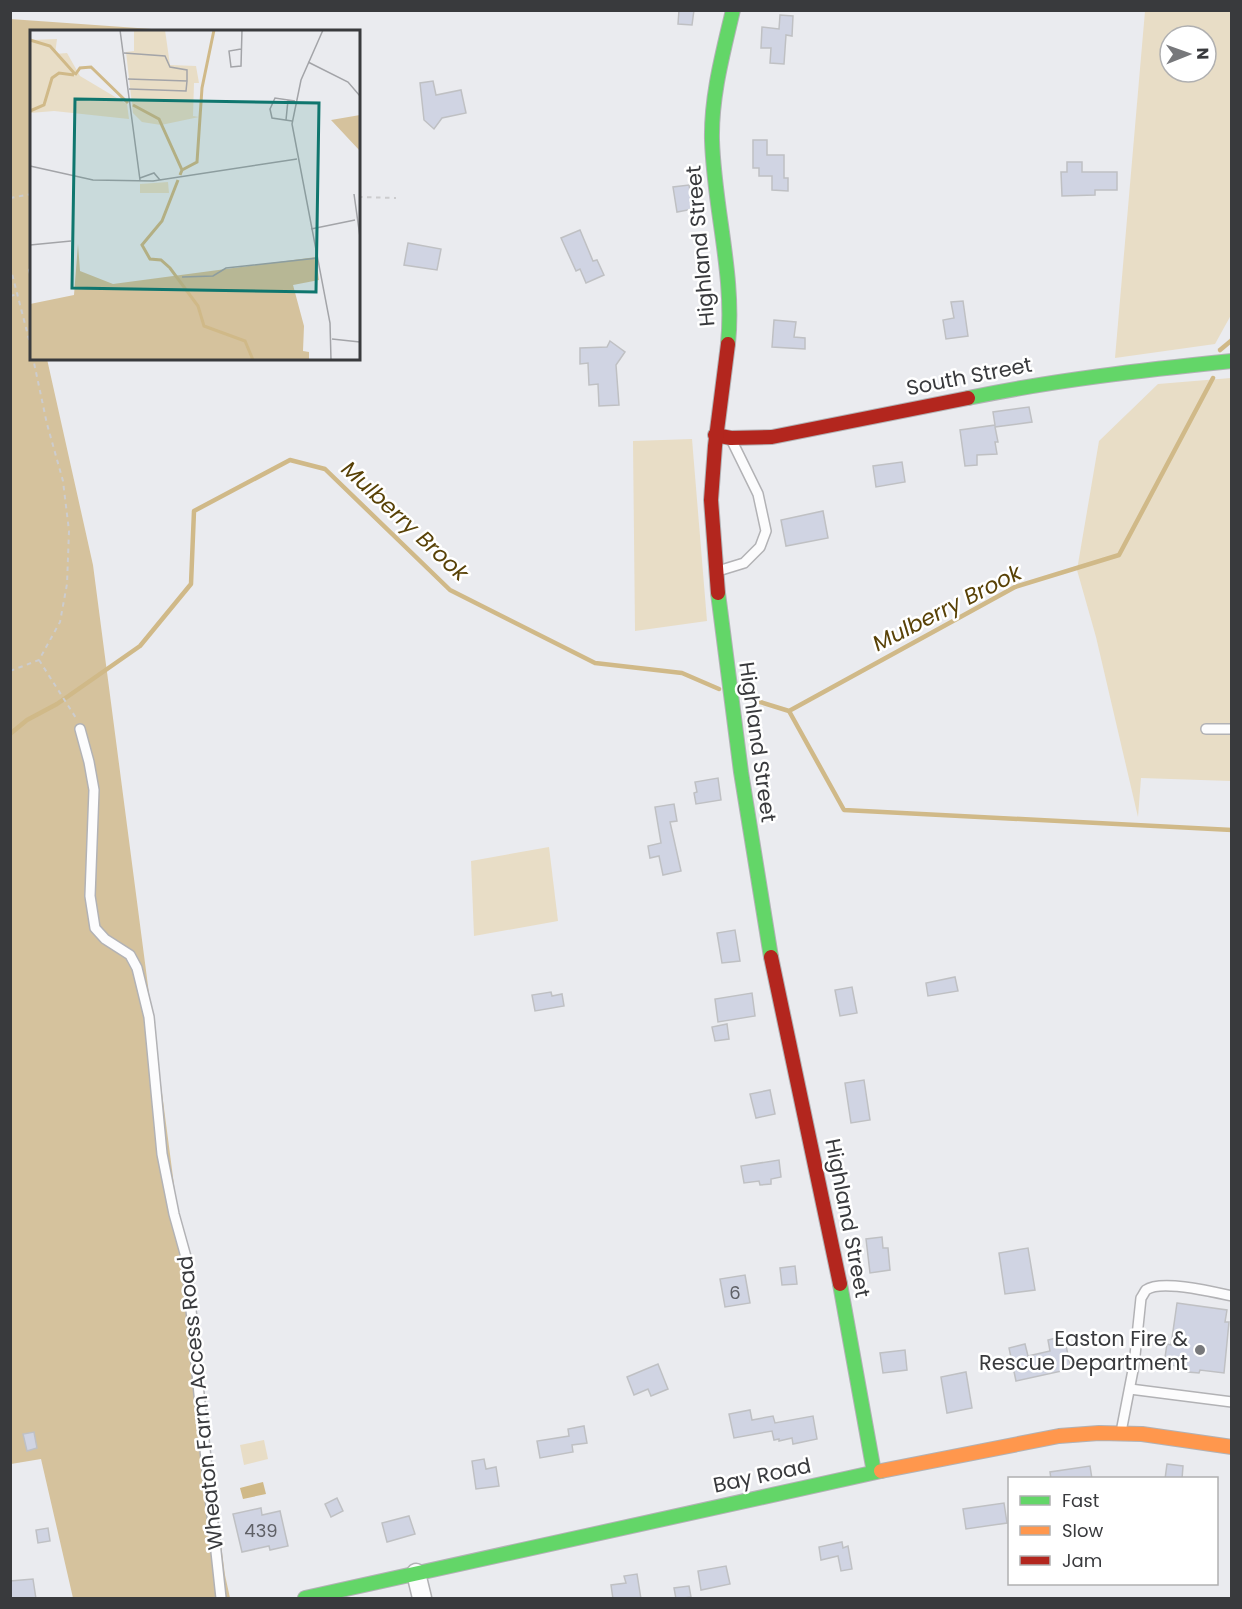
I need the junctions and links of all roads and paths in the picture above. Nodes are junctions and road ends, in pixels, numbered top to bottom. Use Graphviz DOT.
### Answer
graph roads {
  1 [pos="733,10"];
  2 [pos="30,194"];
  3 [pos="360,197"];
  4 [pos="10,198"];
  5 [pos="396,198"];
  6 [pos="10,266"];
  7 [pos="19,294"];
  8 [pos="10,296"];
  9 [pos="30,342"];
  10 [pos="33,360"];
  11 [pos="1232,361"];
  12 [pos="715,435"];
  13 [pos="731,438"];
  14 [pos="716,572"];
  15 [pos="39,660"];
  16 [pos="10,671"];
  17 [pos="69,706"];
  18 [pos="80,729"];
  19 [pos="1206,729"];
  20 [pos="1232,729"];
  21 [pos="1232,1296"];
  22 [pos="1130,1389"];
  23 [pos="1232,1402"];
  24 [pos="1120,1433"];
  25 [pos="1232,1448"];
  26 [pos="874,1472"];
  27 [pos="416,1573"];
  28 [pos="221,1599"];
  29 [pos="305,1599"];
  30 [pos="422,1599"];
  1 -- 12 [label="street, Highland Street"];
  2 -- 4 [label="path"];
  3 -- 5 [label="path"];
  6 -- 7 [label="path"];
  7 -- 8 [label="path"];
  7 -- 9 [label="path"];
  10 -- 15 [label="path"];
  11 -- 13 [label="street, South Street"];
  12 -- 13 [label="street, South Street"];
  12 -- 14 [label="street, Highland Street"];
  13 -- 14 [label="lane"];
  14 -- 26 [label="street, Highland Street"];
  15 -- 16 [label="path"];
  15 -- 17 [label="path"];
  18 -- 28 [label="lane, Wheaton Farm Access Road"];
  19 -- 20 [label="lane"];
  21 -- 22 [label="lane"];
  22 -- 23 [label="lane"];
  22 -- 24 [label="lane"];
  24 -- 25 [label="street, Bay Road"];
  24 -- 26 [label="street, Bay Road"];
  26 -- 27 [label="street, Bay Road"];
  27 -- 29 [label="street, Bay Road"];
  27 -- 30 [label="street"];
}
